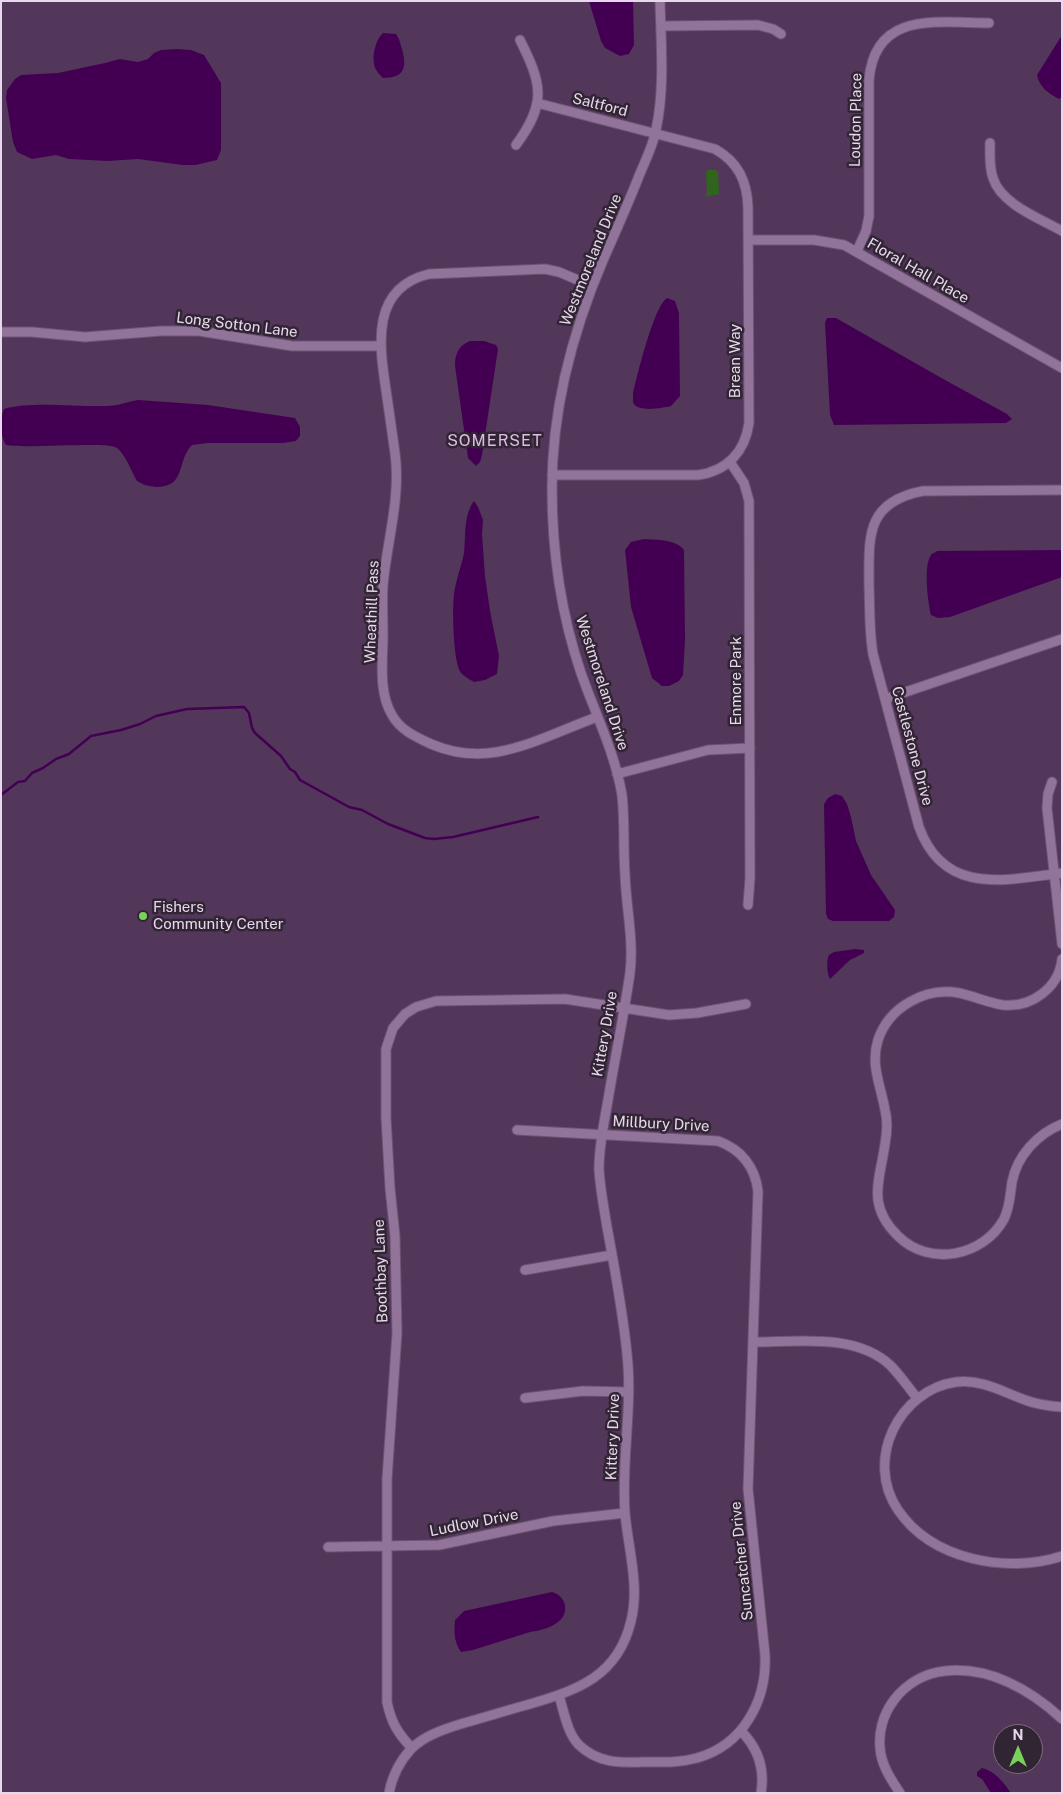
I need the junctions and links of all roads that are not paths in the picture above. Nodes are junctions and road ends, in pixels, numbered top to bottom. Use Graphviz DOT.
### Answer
graph roads {
  1 [pos="660,1"];
  2 [pos="990,23"];
  3 [pos="661,26"];
  4 [pos="781,34"];
  5 [pos="520,40"];
  6 [pos="537,103"];
  7 [pos="655,133"];
  8 [pos="990,143"];
  9 [pos="516,145"];
  10 [pos="1062,231"];
  11 [pos="749,240"];
  12 [pos="857,251"];
  13 [pos="592,286"];
  14 [pos="1,332"];
  15 [pos="381,346"];
  16 [pos="1062,368"];
  17 [pos="730,462"];
  18 [pos="552,475"];
  19 [pos="1062,490"];
  20 [pos="1062,639"];
  21 [pos="885,699"];
  22 [pos="597,717"];
  23 [pos="750,748"];
  24 [pos="617,774"];
  25 [pos="1052,782"];
  26 [pos="1058,873"];
  27 [pos="748,905"];
  28 [pos="632,942"];
  29 [pos="1062,944"];
  30 [pos="1062,960"];
  31 [pos="1061,972"];
  32 [pos="746,1004"];
  33 [pos="623,1008"];
  34 [pos="1062,1124"];
  35 [pos="517,1130"];
  36 [pos="602,1134"];
  37 [pos="743,1158"];
  38 [pos="612,1255"];
  39 [pos="525,1270"];
  40 [pos="754,1342"];
  41 [pos="628,1392"];
  42 [pos="525,1398"];
  43 [pos="917,1398"];
  44 [pos="1062,1407"];
  45 [pos="625,1514"];
  46 [pos="387,1546"];
  47 [pos="328,1547"];
  48 [pos="1062,1556"];
  49 [pos="559,1696"];
  50 [pos="1062,1719"];
  51 [pos="741,1731"];
  52 [pos="412,1748"];
  53 [pos="389,1793"];
  54 [pos="761,1793"];
  55 [pos="900,1793"];
  1 -- 3 [label="street, Westmoreland Drive"];
  2 -- 12 [label="street, Loudon Place"];
  3 -- 4 [label="street"];
  3 -- 7 [label="street, Westmoreland Drive"];
  5 -- 6 [label="street"];
  6 -- 7 [label="street, Saltford"];
  6 -- 9 [label="street"];
  7 -- 11 [label="street, Brean Way"];
  7 -- 13 [label="street, Westmoreland Drive"];
  8 -- 10 [label="street"];
  11 -- 12 [label="street, Floral Hall Place"];
  11 -- 17 [label="street, Brean Way"];
  12 -- 16 [label="street, Floral Hall Place"];
  13 -- 15 [label="street, Wheathill Pass"];
  13 -- 18 [label="street, Westmoreland Drive"];
  14 -- 15 [label="street, Long Sotton Lane"];
  15 -- 22 [label="street, Wheathill Pass"];
  17 -- 18 [label="street, Brean Way"];
  17 -- 23 [label="street, Enmore Park"];
  18 -- 22 [label="street, Westmoreland Drive"];
  19 -- 21 [label="street, Castlestone Drive"];
  20 -- 21 [label="street"];
  21 -- 26 [label="street, Castlestone Drive"];
  22 -- 24 [label="street, Westmoreland Drive"];
  23 -- 24 [label="street"];
  23 -- 27 [label="street, Enmore Park"];
  24 -- 28 [label="street, Westmoreland Drive"];
  25 -- 26 [label="street"];
  26 -- 29 [label="street"];
  28 -- 33 [label="street, Kittery Drive"];
  30 -- 31 [label="street"];
  31 -- 34 [label="street"];
  32 -- 33 [label="street, Boothbay Lane"];
  33 -- 36 [label="street, Kittery Drive"];
  33 -- 46 [label="street, Boothbay Lane"];
  35 -- 36 [label="street, Millbury Drive"];
  36 -- 37 [label="street, Millbury Drive"];
  36 -- 38 [label="street, Kittery Drive"];
  37 -- 40 [label="street, Suncatcher Drive"];
  38 -- 39 [label="street"];
  38 -- 41 [label="street, Kittery Drive"];
  40 -- 43 [label="street"];
  40 -- 51 [label="street, Suncatcher Drive"];
  41 -- 42 [label="street"];
  41 -- 45 [label="street, Kittery Drive"];
  43 -- 44 [label="street"];
  43 -- 48 [label="street"];
  45 -- 46 [label="street, Ludlow Drive"];
  45 -- 49 [label="street, Kittery Drive"];
  46 -- 47 [label="street, Ludlow Drive"];
  46 -- 52 [label="street, Boothbay Lane"];
  49 -- 51 [label="street, Suncatcher Drive"];
  49 -- 52 [label="street, Kittery Drive"];
  50 -- 55 [label="street"];
  51 -- 54 [label="street"];
  52 -- 53 [label="street, Kittery Drive"];
}
